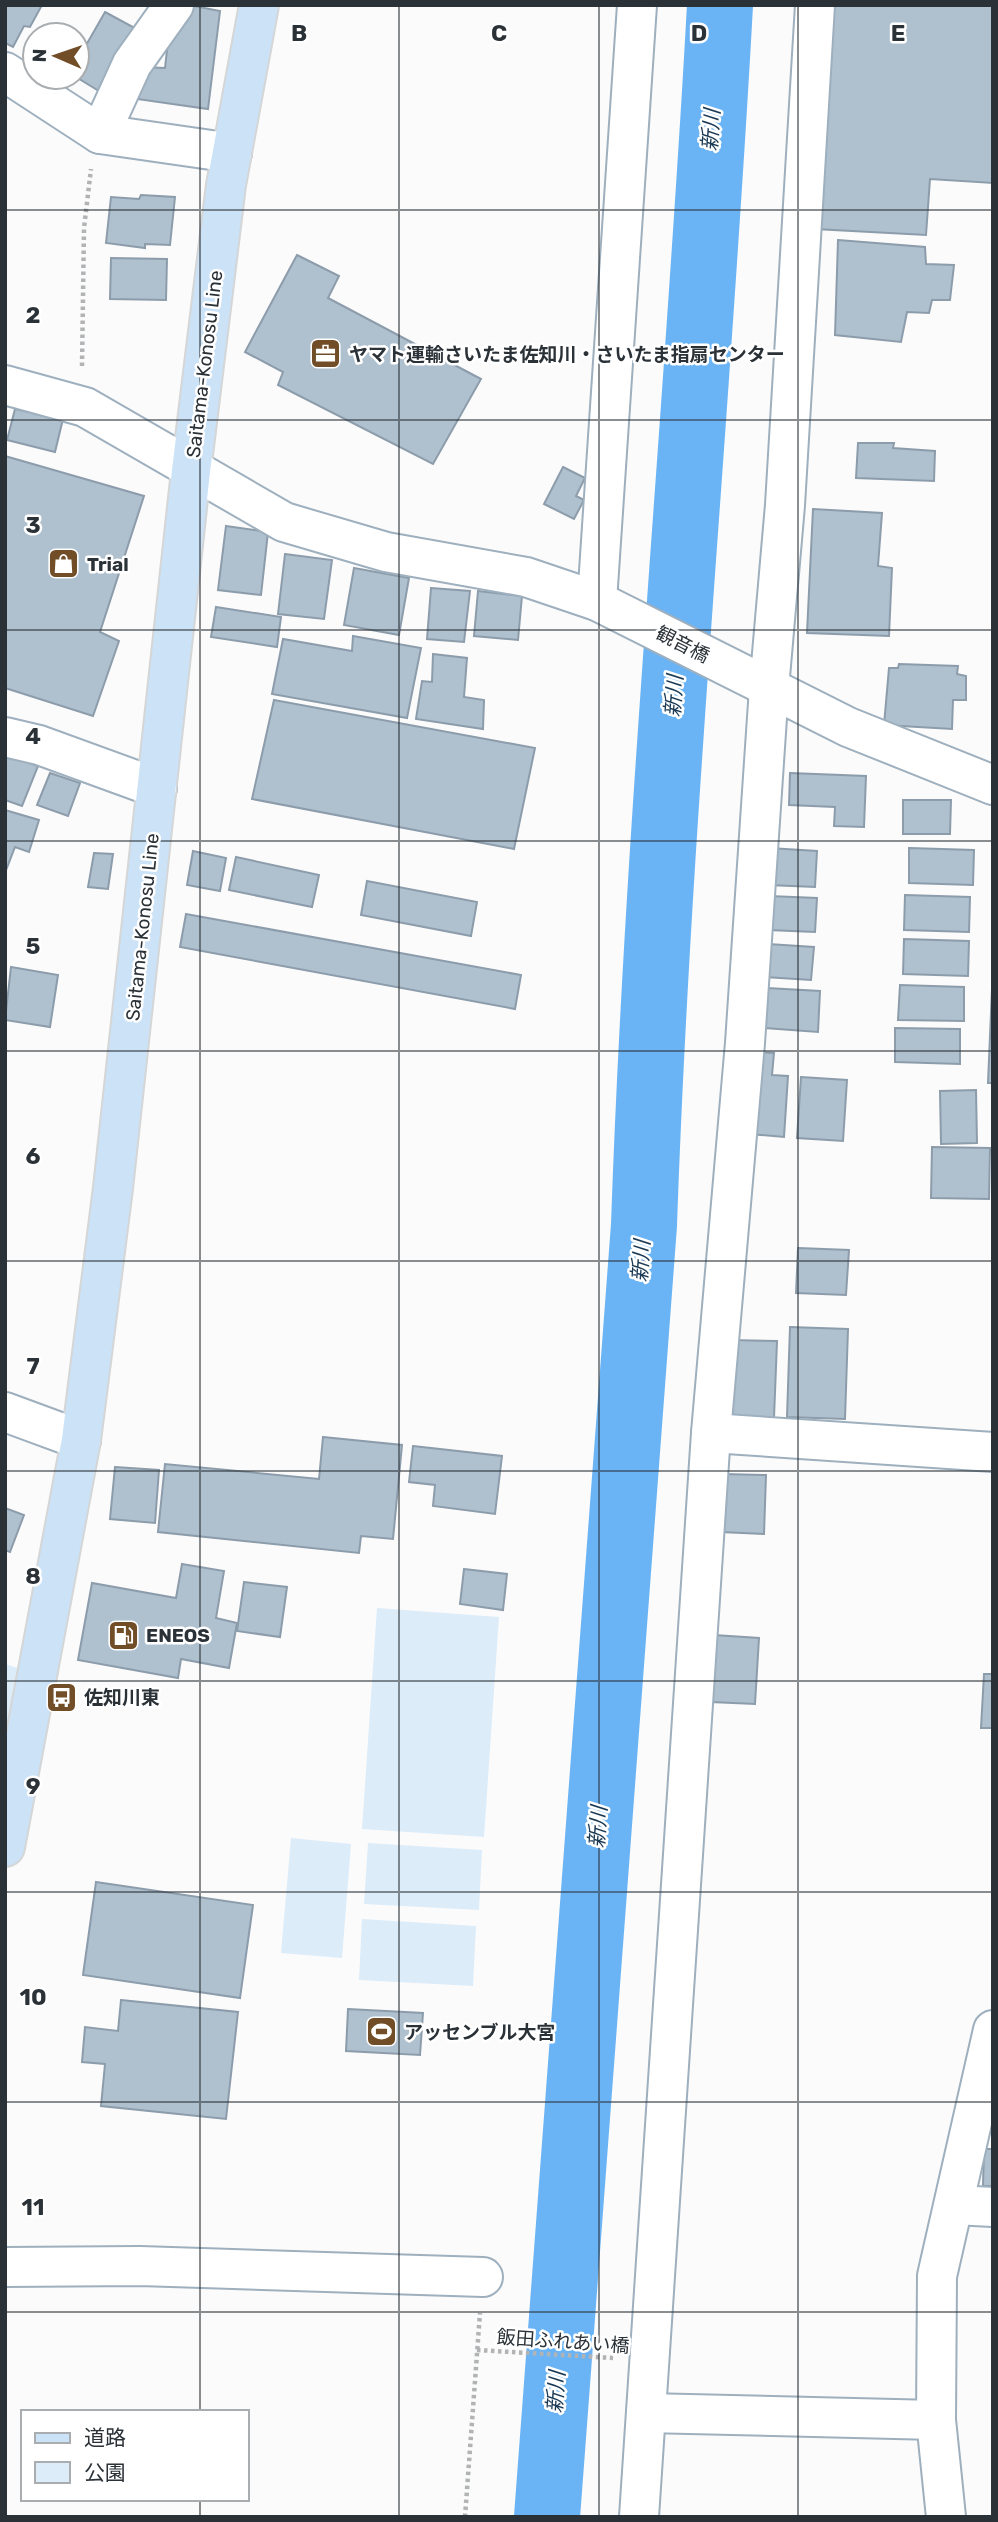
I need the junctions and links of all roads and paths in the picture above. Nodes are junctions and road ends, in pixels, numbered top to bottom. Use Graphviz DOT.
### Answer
graph roads {
  1 [pos="174,5"];
  2 [pos="259,5"];
  3 [pos="637,5"];
  4 [pos="815,5"];
  5 [pos="5,72"];
  6 [pos="100,134"];
  7 [pos="232,153"];
  8 [pos="5,385"];
  9 [pos="76,405"];
  10 [pos="191,471"];
  11 [pos="597,601"];
  12 [pos="769,688"];
  13 [pos="5,737"];
  14 [pos="993,785"];
  15 [pos="157,788"];
  16 [pos="5,1412"];
  17 [pos="711,1433"];
  18 [pos="81,1440"];
  19 [pos="993,1452"];
  20 [pos="5,1847"];
  21 [pos="993,2029"];
  22 [pos="954,2205"];
  23 [pos="993,2207"];
  24 [pos="5,2267"];
  25 [pos="483,2277"];
  26 [pos="477,2350"];
  27 [pos="620,2359"];
  28 [pos="646,2413"];
  29 [pos="936,2420"];
  30 [pos="465,2517"];
  31 [pos="639,2517"];
  32 [pos="946,2517"];
  1 -- 6 [label="street"];
  2 -- 7 [label="main road, Saitama-Konosu Line"];
  3 -- 11 [label="street"];
  4 -- 12 [label="street"];
  5 -- 6 [label="street"];
  6 -- 7 [label="street"];
  6 -- 9 [label="path"];
  7 -- 10 [label="main road, Saitama-Konosu Line"];
  8 -- 9 [label="street, 観音橋"];
  9 -- 10 [label="street, 観音橋"];
  10 -- 11 [label="street, 観音橋"];
  10 -- 15 [label="main road, Saitama-Konosu Line"];
  11 -- 12 [label="street, 観音橋"];
  12 -- 14 [label="street, 観音橋"];
  12 -- 17 [label="street"];
  13 -- 15 [label="street"];
  15 -- 18 [label="main road, Saitama-Konosu Line"];
  16 -- 18 [label="street"];
  17 -- 19 [label="street"];
  17 -- 28 [label="street"];
  18 -- 20 [label="main road, Saitama-Konosu Line"];
  21 -- 22 [label="street"];
  22 -- 23 [label="street"];
  22 -- 29 [label="street"];
  24 -- 25 [label="street"];
  25 -- 26 [label="path"];
  26 -- 27 [label="path, 飯田ふれあい橋"];
  26 -- 30 [label="path"];
  28 -- 29 [label="street"];
  28 -- 31 [label="street"];
  29 -- 32 [label="street"];
}
